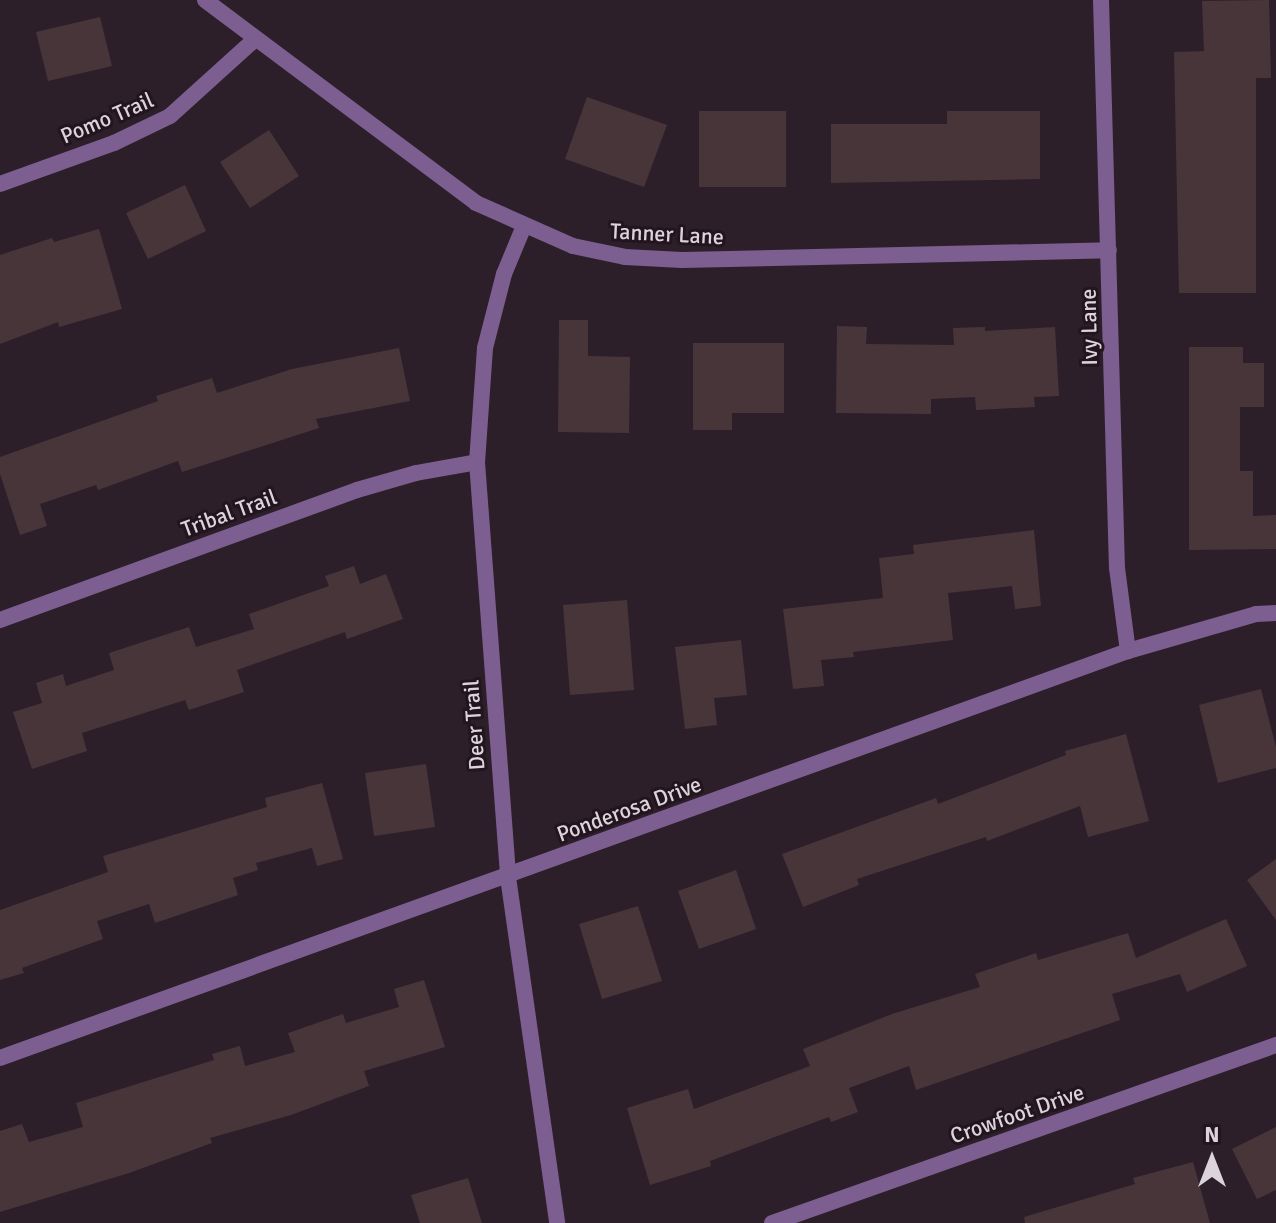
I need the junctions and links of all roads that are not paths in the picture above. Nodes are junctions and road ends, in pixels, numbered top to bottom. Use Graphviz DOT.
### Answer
graph roads {
  1 [pos="205,0"];
  2 [pos="1101,0"];
  3 [pos="254,40"];
  4 [pos="0,184"];
  5 [pos="524,226"];
  6 [pos="1109,250"];
  7 [pos="477,462"];
  8 [pos="1276,613"];
  9 [pos="0,620"];
  10 [pos="1128,651"];
  11 [pos="508,877"];
  12 [pos="1276,1045"];
  13 [pos="0,1058"];
  14 [pos="557,1223"];
  15 [pos="772,1223"];
  1 -- 3 [label="street, Tanner Lane"];
  2 -- 6 [label="street, Ivy Lane"];
  3 -- 4 [label="street, Pomo Trail"];
  3 -- 5 [label="street, Tanner Lane"];
  5 -- 6 [label="street, Tanner Lane"];
  5 -- 7 [label="street, Deer Trail"];
  6 -- 10 [label="street, Ivy Lane"];
  7 -- 9 [label="street, Tribal Trail"];
  7 -- 11 [label="street, Deer Trail"];
  8 -- 10 [label="street, Ponderosa Drive"];
  10 -- 11 [label="street, Ponderosa Drive"];
  11 -- 13 [label="street, Ponderosa Drive"];
  11 -- 14 [label="street, Deer Trail"];
  12 -- 15 [label="street, Crowfoot Drive"];
}
